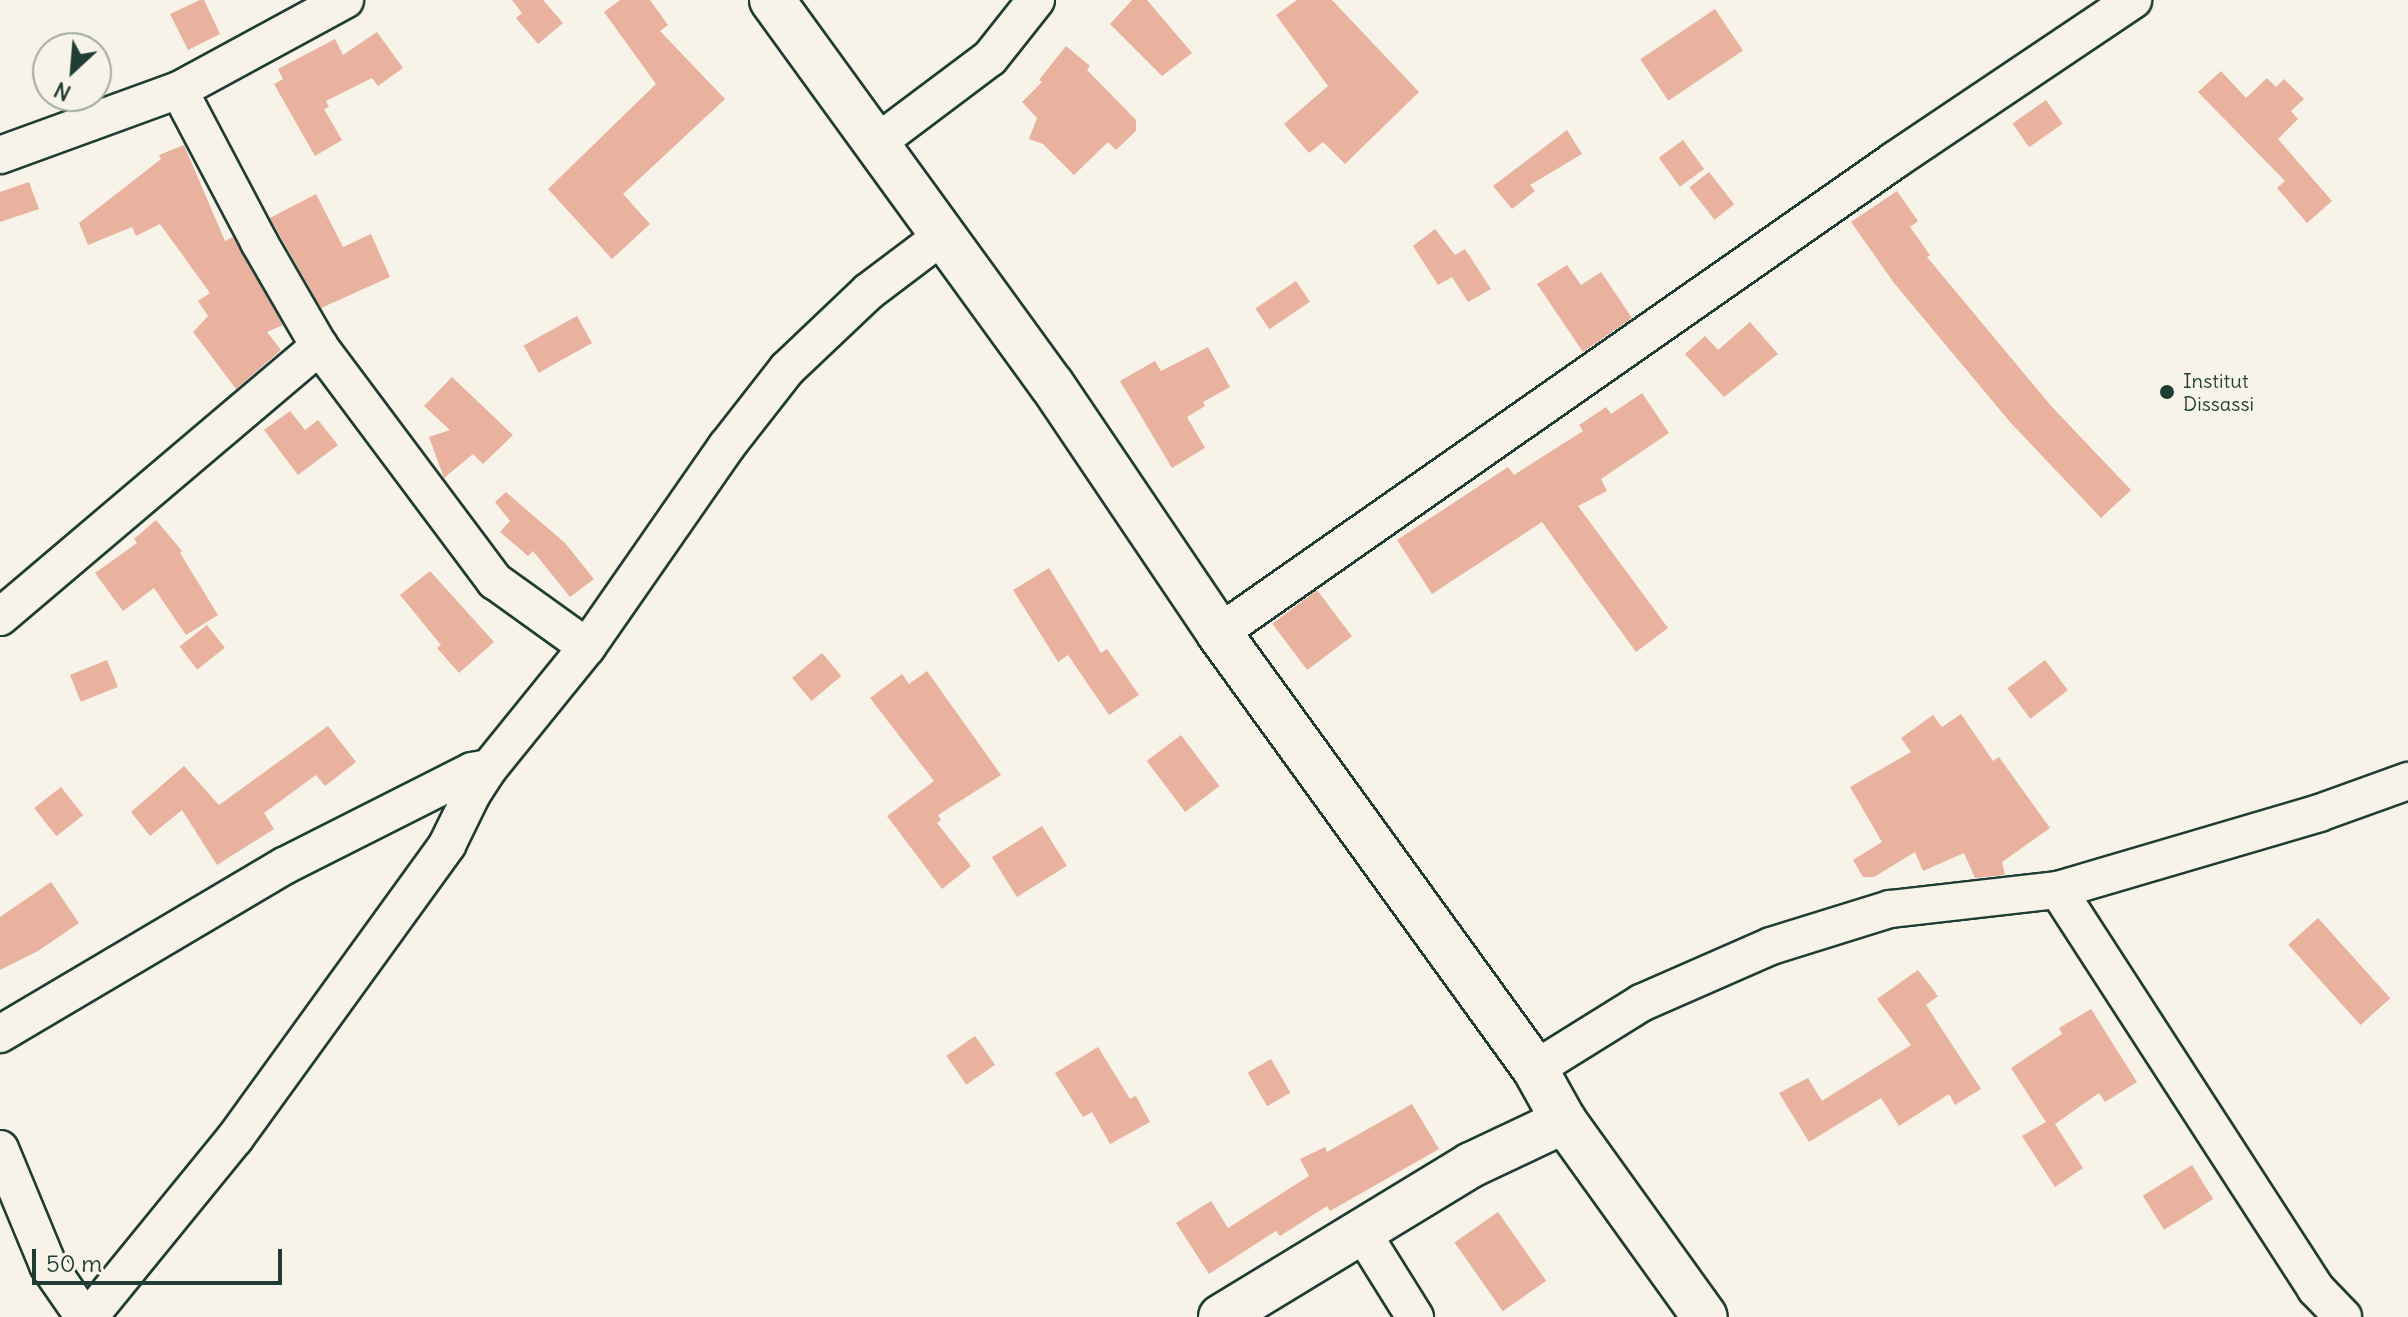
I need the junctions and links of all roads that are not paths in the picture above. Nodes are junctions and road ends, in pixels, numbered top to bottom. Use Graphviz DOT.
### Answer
graph roads {
  1 [pos="345,0"];
  2 [pos="772,0"];
  3 [pos="1036,0"];
  4 [pos="2133,0"];
  5 [pos="179,90"];
  6 [pos="878,142"];
  7 [pos="0,155"];
  8 [pos="941,237"];
  9 [pos="319,346"];
  10 [pos="0,617"];
  11 [pos="1219,633"];
  12 [pos="587,647"];
  13 [pos="489,768"];
  14 [pos="2408,781"];
  15 [pos="2058,890"];
  16 [pos="0,1034"];
  17 [pos="1535,1069"];
  18 [pos="1564,1121"];
  19 [pos="0,1149"];
  20 [pos="1360,1229"];
  21 [pos="1239,1313"];
  22 [pos="87,1317"];
  23 [pos="1415,1317"];
  24 [pos="1705,1317"];
  25 [pos="2343,1317"];
  1 -- 5 [label="street"];
  2 -- 6 [label="main road"];
  3 -- 6 [label="street"];
  4 -- 11 [label="street"];
  5 -- 7 [label="street"];
  5 -- 9 [label="street"];
  6 -- 8 [label="main road"];
  8 -- 11 [label="main road"];
  8 -- 12 [label="street"];
  9 -- 10 [label="street"];
  9 -- 12 [label="street"];
  11 -- 17 [label="main road"];
  12 -- 13 [label="street"];
  13 -- 16 [label="street"];
  13 -- 22 [label="street"];
  14 -- 15 [label="street"];
  15 -- 17 [label="street"];
  15 -- 25 [label="street"];
  17 -- 18 [label="main road"];
  18 -- 20 [label="main road"];
  18 -- 24 [label="main road"];
  19 -- 22 [label="street"];
  20 -- 21 [label="main road"];
  20 -- 23 [label="street"];
}
